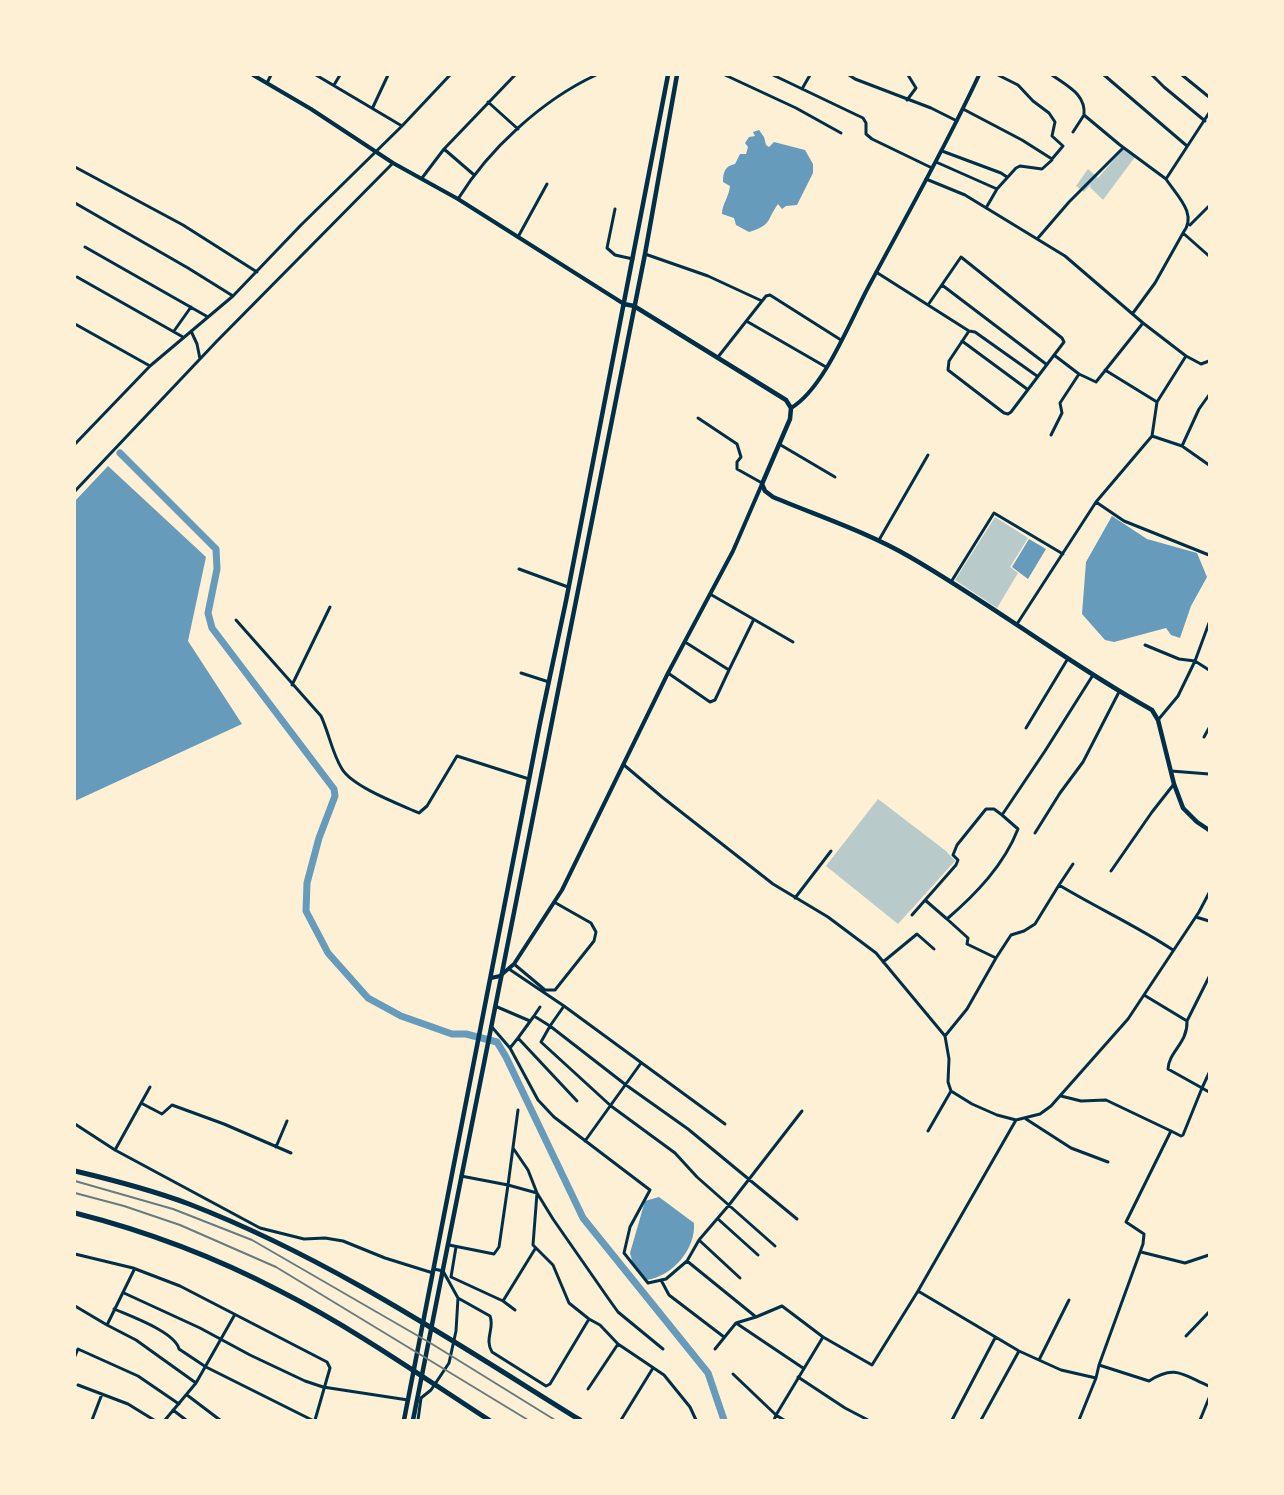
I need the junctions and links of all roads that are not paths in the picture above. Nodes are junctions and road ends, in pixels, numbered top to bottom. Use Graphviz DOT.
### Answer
graph roads {
  1 [pos="253,75"];
  2 [pos="271,75"];
  3 [pos="316,75"];
  4 [pos="340,75"];
  5 [pos="388,75"];
  6 [pos="450,75"];
  7 [pos="515,75"];
  8 [pos="594,75"];
  9 [pos="668,75"];
  10 [pos="677,75"];
  11 [pos="725,75"];
  12 [pos="773,75"];
  13 [pos="810,75"];
  14 [pos="849,75"];
  15 [pos="908,75"];
  16 [pos="979,75"];
  17 [pos="998,75"];
  18 [pos="1052,75"];
  19 [pos="1104,75"];
  20 [pos="1152,75"];
  21 [pos="1160,75"];
  22 [pos="1182,75"];
  23 [pos="1156,79"];
  24 [pos="267,83"];
  25 [pos="334,85"];
  26 [pos="802,89"];
  27 [pos="1209,97"];
  28 [pos="907,100"];
  29 [pos="488,102"];
  30 [pos="373,107"];
  31 [pos="963,109"];
  32 [pos="1209,113"];
  33 [pos="1084,115"];
  34 [pos="957,121"];
  35 [pos="1204,121"];
  36 [pos="402,126"];
  37 [pos="519,129"];
  38 [pos="1073,132"];
  39 [pos="841,133"];
  40 [pos="1188,146"];
  41 [pos="1124,148"];
  42 [pos="444,149"];
  43 [pos="377,151"];
  44 [pos="942,151"];
  45 [pos="1052,159"];
  46 [pos="936,162"];
  47 [pos="393,163"];
  48 [pos="75,166"];
  49 [pos="932,168"];
  50 [pos="474,174"];
  51 [pos="1006,177"];
  52 [pos="422,178"];
  53 [pos="926,179"];
  54 [pos="1166,179"];
  55 [pos="547,184"];
  56 [pos="997,189"];
  57 [pos="458,199"];
  58 [pos="75,203"];
  59 [pos="1209,207"];
  60 [pos="986,208"];
  61 [pos="615,209"];
  62 [pos="1188,226"];
  63 [pos="1183,233"];
  64 [pos="518,237"];
  65 [pos="1038,238"];
  66 [pos="85,247"];
  67 [pos="645,254"];
  68 [pos="1209,256"];
  69 [pos="633,259"];
  70 [pos="257,272"];
  71 [pos="876,272"];
  72 [pos="77,277"];
  73 [pos="942,285"];
  74 [pos="233,296"];
  75 [pos="762,301"];
  76 [pos="624,304"];
  77 [pos="928,304"];
  78 [pos="634,306"];
  79 [pos="190,307"];
  80 [pos="1133,314"];
  81 [pos="208,317"];
  82 [pos="748,322"];
  83 [pos="1143,323"];
  84 [pos="75,324"];
  85 [pos="174,331"];
  86 [pos="191,331"];
  87 [pos="969,331"];
  88 [pos="183,338"];
  89 [pos="841,340"];
  90 [pos="962,341"];
  91 [pos="1053,355"];
  92 [pos="1186,356"];
  93 [pos="718,357"];
  94 [pos="200,359"];
  95 [pos="1209,361"];
  96 [pos="1046,365"];
  97 [pos="150,366"];
  98 [pos="826,367"];
  99 [pos="1106,370"];
  100 [pos="1079,374"];
  101 [pos="1037,376"];
  102 [pos="1027,388"];
  103 [pos="1209,395"];
  104 [pos="1157,402"];
  105 [pos="791,408"];
  106 [pos="698,418"];
  107 [pos="1051,435"];
  108 [pos="1152,436"];
  109 [pos="75,444"];
  110 [pos="779,444"];
  111 [pos="1182,446"];
  112 [pos="928,455"];
  113 [pos="1209,465"];
  114 [pos="835,477"];
  115 [pos="762,484"];
  116 [pos="75,491"];
  117 [pos="1096,502"];
  118 [pos="879,542"];
  119 [pos="1063,554"];
  120 [pos="1209,555"];
  121 [pos="519,569"];
  122 [pos="951,582"];
  123 [pos="569,587"];
  124 [pos="710,594"];
  125 [pos="330,607"];
  126 [pos="236,620"];
  127 [pos="753,620"];
  128 [pos="1209,623"];
  129 [pos="1016,626"];
  130 [pos="685,642"];
  131 [pos="794,642"];
  132 [pos="1145,645"];
  133 [pos="1067,660"];
  134 [pos="1195,661"];
  135 [pos="729,670"];
  136 [pos="1209,670"];
  137 [pos="668,673"];
  138 [pos="520,674"];
  139 [pos="1093,675"];
  140 [pos="549,682"];
  141 [pos="292,685"];
  142 [pos="1119,692"];
  143 [pos="1158,720"];
  144 [pos="1026,728"];
  145 [pos="1209,728"];
  146 [pos="1204,737"];
  147 [pos="624,765"];
  148 [pos="1171,771"];
  149 [pos="1209,774"];
  150 [pos="529,779"];
  151 [pos="1174,784"];
  152 [pos="1002,815"];
  153 [pos="1209,830"];
  154 [pos="1035,833"];
  155 [pos="831,851"];
  156 [pos="1073,864"];
  157 [pos="1111,871"];
  158 [pos="1059,885"];
  159 [pos="1209,893"];
  160 [pos="795,898"];
  161 [pos="925,900"];
  162 [pos="554,902"];
  163 [pos="912,915"];
  164 [pos="1196,917"];
  165 [pos="947,919"];
  166 [pos="1209,921"];
  167 [pos="934,949"];
  168 [pos="1174,950"];
  169 [pos="996,958"];
  170 [pos="883,962"];
  171 [pos="514,964"];
  172 [pos="509,969"];
  173 [pos="500,976"];
  174 [pos="1209,977"];
  175 [pos="491,978"];
  176 [pos="1143,995"];
  177 [pos="495,1005"];
  178 [pos="564,1006"];
  179 [pos="540,1007"];
  180 [pos="534,1016"];
  181 [pos="530,1021"];
  182 [pos="1187,1021"];
  183 [pos="550,1026"];
  184 [pos="491,1028"];
  185 [pos="945,1036"];
  186 [pos="518,1038"];
  187 [pos="510,1048"];
  188 [pos="642,1063"];
  189 [pos="1209,1073"];
  190 [pos="626,1085"];
  191 [pos="150,1087"];
  192 [pos="1202,1088"];
  193 [pos="951,1090"];
  194 [pos="1209,1092"];
  195 [pos="1061,1096"];
  196 [pos="577,1101"];
  197 [pos="141,1103"];
  198 [pos="611,1106"];
  199 [pos="518,1110"];
  200 [pos="802,1112"];
  201 [pos="1026,1119"];
  202 [pos="1016,1120"];
  203 [pos="287,1121"];
  204 [pos="75,1124"];
  205 [pos="725,1124"];
  206 [pos="928,1131"];
  207 [pos="1171,1131"];
  208 [pos="585,1142"];
  209 [pos="276,1147"];
  210 [pos="513,1148"];
  211 [pos="116,1150"];
  212 [pos="291,1153"];
  213 [pos="1108,1162"];
  214 [pos="75,1171"];
  215 [pos="461,1176"];
  216 [pos="749,1178"];
  217 [pos="508,1185"];
  218 [pos="537,1193"];
  219 [pos="729,1205"];
  220 [pos="75,1213"];
  221 [pos="718,1219"];
  222 [pos="797,1219"];
  223 [pos="699,1240"];
  224 [pos="448,1245"];
  225 [pos="775,1246"];
  226 [pos="456,1247"];
  227 [pos="535,1249"];
  228 [pos="1141,1252"];
  229 [pos="75,1254"];
  230 [pos="758,1255"];
  231 [pos="1209,1255"];
  232 [pos="687,1261"];
  233 [pos="134,1270"];
  234 [pos="433,1271"];
  235 [pos="443,1271"];
  236 [pos="740,1278"];
  237 [pos="661,1280"];
  238 [pos="918,1291"];
  239 [pos="124,1293"];
  240 [pos="458,1298"];
  241 [pos="1069,1300"];
  242 [pos="503,1301"];
  243 [pos="75,1306"];
  244 [pos="114,1309"];
  245 [pos="515,1310"];
  246 [pos="1209,1312"];
  247 [pos="234,1316"];
  248 [pos="756,1317"];
  249 [pos="589,1319"];
  250 [pos="736,1323"];
  251 [pos="107,1325"];
  252 [pos="1186,1336"];
  253 [pos="724,1337"];
  254 [pos="823,1337"];
  255 [pos="995,1338"];
  256 [pos="220,1339"];
  257 [pos="618,1344"];
  258 [pos="663,1349"];
  259 [pos="715,1349"];
  260 [pos="1019,1351"];
  261 [pos="75,1356"];
  262 [pos="1040,1360"];
  263 [pos="1099,1365"];
  264 [pos="206,1367"];
  265 [pos="653,1368"];
  266 [pos="803,1368"];
  267 [pos="733,1374"];
  268 [pos="798,1377"];
  269 [pos="1209,1377"];
  270 [pos="1096,1378"];
  271 [pos="196,1383"];
  272 [pos="78,1385"];
  273 [pos="1207,1385"];
  274 [pos="323,1387"];
  275 [pos="588,1389"];
  276 [pos="102,1394"];
  277 [pos="187,1395"];
  278 [pos="1209,1398"];
  279 [pos="408,1400"];
  280 [pos="179,1404"];
  281 [pos="173,1410"];
  282 [pos="776,1415"];
  283 [pos="92,1420"];
  284 [pos="154,1420"];
  285 [pos="165,1420"];
  286 [pos="186,1420"];
  287 [pos="220,1420"];
  288 [pos="313,1420"];
  289 [pos="404,1420"];
  290 [pos="413,1420"];
  291 [pos="418,1420"];
  292 [pos="489,1420"];
  293 [pos="580,1420"];
  294 [pos="621,1420"];
  295 [pos="696,1420"];
  296 [pos="774,1420"];
  297 [pos="784,1420"];
  298 [pos="868,1420"];
  299 [pos="952,1420"];
  300 [pos="981,1420"];
  301 [pos="1079,1420"];
  302 [pos="1200,1420"];
  1 -- 24 [label="street"];
  2 -- 24 [label="street"];
  3 -- 25 [label="street"];
  4 -- 25 [label="street"];
  5 -- 30 [label="street"];
  6 -- 36 [label="street"];
  7 -- 29 [label="street"];
  8 -- 37 [label="street"];
  9 -- 69 [label="main road"];
  10 -- 67 [label="main road"];
  11 -- 39 [label="street"];
  12 -- 26 [label="street"];
  13 -- 26 [label="street"];
  14 -- 28 [label="street"];
  15 -- 28 [label="street"];
  16 -- 31 [label="street"];
  17 -- 45 [label="street"];
  18 -- 33 [label="street"];
  19 -- 40 [label="street"];
  20 -- 23 [label="street"];
  21 -- 23 [label="street"];
  22 -- 27 [label="street"];
  23 -- 35 [label="street"];
  24 -- 43 [label="street"];
  25 -- 30 [label="street"];
  26 -- 49 [label="street"];
  28 -- 34 [label="street"];
  29 -- 37 [label="street"];
  29 -- 42 [label="street"];
  30 -- 36 [label="street"];
  31 -- 34 [label="street"];
  31 -- 45 [label="street"];
  32 -- 35 [label="street"];
  33 -- 38 [label="street"];
  33 -- 41 [label="street"];
  34 -- 44 [label="street"];
  35 -- 40 [label="street"];
  36 -- 43 [label="street"];
  37 -- 50 [label="street"];
  40 -- 54 [label="street"];
  41 -- 54 [label="street"];
  41 -- 65 [label="street"];
  42 -- 50 [label="street"];
  42 -- 52 [label="street"];
  43 -- 47 [label="street"];
  43 -- 70 [label="street"];
  44 -- 46 [label="street"];
  44 -- 51 [label="street"];
  45 -- 51 [label="street"];
  46 -- 49 [label="street"];
  46 -- 56 [label="street"];
  47 -- 52 [label="street"];
  47 -- 94 [label="street"];
  48 -- 70 [label="street"];
  49 -- 53 [label="street"];
  50 -- 57 [label="street"];
  51 -- 56 [label="street"];
  52 -- 57 [label="street"];
  53 -- 60 [label="street"];
  53 -- 71 [label="street"];
  54 -- 62 [label="street"];
  55 -- 64 [label="street"];
  56 -- 60 [label="street"];
  57 -- 64 [label="street"];
  58 -- 74 [label="street"];
  59 -- 62 [label="street"];
  60 -- 65 [label="street"];
  61 -- 69 [label="street"];
  62 -- 63 [label="street"];
  63 -- 68 [label="street"];
  63 -- 80 [label="street"];
  64 -- 76 [label="street"];
  65 -- 80 [label="street"];
  66 -- 79 [label="street"];
  67 -- 75 [label="street"];
  67 -- 78 [label="main road"];
  69 -- 76 [label="main road"];
  70 -- 74 [label="street"];
  71 -- 77 [label="street"];
  71 -- 89 [label="street"];
  72 -- 85 [label="street"];
  73 -- 77 [label="street"];
  73 -- 91 [label="street"];
  73 -- 96 [label="street"];
  74 -- 81 [label="street"];
  75 -- 82 [label="street"];
  75 -- 89 [label="street"];
  76 -- 78 [label="main road"];
  76 -- 123 [label="main road"];
  77 -- 87 [label="street"];
  78 -- 93 [label="main road"];
  78 -- 173 [label="main road"];
  79 -- 81 [label="street"];
  79 -- 85 [label="street"];
  80 -- 83 [label="street"];
  81 -- 86 [label="street"];
  82 -- 93 [label="street"];
  82 -- 98 [label="street"];
  83 -- 92 [label="street"];
  83 -- 99 [label="street"];
  84 -- 97 [label="street"];
  85 -- 88 [label="street"];
  86 -- 88 [label="street"];
  86 -- 94 [label="street"];
  87 -- 90 [label="street"];
  87 -- 101 [label="street"];
  88 -- 97 [label="street"];
  89 -- 98 [label="street"];
  90 -- 102 [label="street"];
  90 -- 102 [label="street"];
  91 -- 96 [label="street"];
  91 -- 100 [label="street"];
  92 -- 95 [label="street"];
  92 -- 104 [label="street"];
  93 -- 105 [label="main road"];
  94 -- 116 [label="street"];
  96 -- 101 [label="street"];
  97 -- 109 [label="street"];
  98 -- 105 [label="street"];
  99 -- 100 [label="street"];
  99 -- 104 [label="street"];
  100 -- 107 [label="street"];
  101 -- 102 [label="street"];
  103 -- 111 [label="street"];
  104 -- 108 [label="street"];
  105 -- 110 [label="main road"];
  106 -- 115 [label="street"];
  108 -- 111 [label="street"];
  108 -- 117 [label="street"];
  110 -- 114 [label="street"];
  110 -- 115 [label="main road"];
  111 -- 113 [label="street"];
  112 -- 118 [label="street"];
  115 -- 118 [label="main road"];
  115 -- 124 [label="street"];
  117 -- 119 [label="street"];
  117 -- 120 [label="street"];
  118 -- 122 [label="main road"];
  119 -- 122 [label="street"];
  119 -- 129 [label="street"];
  121 -- 123 [label="street"];
  122 -- 129 [label="main road"];
  123 -- 140 [label="main road"];
  124 -- 127 [label="street"];
  124 -- 130 [label="street"];
  125 -- 141 [label="street"];
  126 -- 141 [label="street"];
  127 -- 131 [label="street"];
  127 -- 135 [label="street"];
  128 -- 134 [label="street"];
  129 -- 133 [label="main road"];
  130 -- 135 [label="street"];
  130 -- 137 [label="street"];
  132 -- 134 [label="street"];
  133 -- 139 [label="main road"];
  133 -- 144 [label="street"];
  134 -- 136 [label="street"];
  134 -- 143 [label="street"];
  135 -- 137 [label="street"];
  137 -- 147 [label="street"];
  138 -- 140 [label="street"];
  139 -- 142 [label="main road"];
  139 -- 152 [label="street"];
  140 -- 150 [label="main road"];
  141 -- 150 [label="street"];
  142 -- 143 [label="main road"];
  142 -- 154 [label="street"];
  143 -- 148 [label="main road"];
  145 -- 146 [label="street"];
  147 -- 160 [label="street"];
  147 -- 162 [label="street"];
  148 -- 149 [label="street"];
  148 -- 151 [label="main road"];
  150 -- 175 [label="main road"];
  151 -- 153 [label="main road"];
  151 -- 157 [label="street"];
  152 -- 161 [label="street"];
  152 -- 165 [label="street"];
  155 -- 160 [label="street"];
  156 -- 158 [label="street"];
  158 -- 168 [label="street"];
  158 -- 169 [label="street"];
  159 -- 164 [label="street"];
  160 -- 170 [label="street"];
  161 -- 163 [label="street"];
  161 -- 165 [label="street"];
  162 -- 171 [label="street"];
  162 -- 171 [label="street"];
  164 -- 166 [label="street"];
  164 -- 168 [label="street"];
  165 -- 169 [label="street"];
  167 -- 170 [label="street"];
  168 -- 176 [label="street"];
  169 -- 185 [label="street"];
  170 -- 185 [label="street"];
  171 -- 172 [label="street"];
  172 -- 173 [label="street"];
  172 -- 178 [label="street"];
  173 -- 175 [label="street"];
  173 -- 177 [label="main road"];
  174 -- 182 [label="street"];
  175 -- 234 [label="main road"];
  176 -- 182 [label="street"];
  176 -- 195 [label="street"];
  177 -- 181 [label="street"];
  177 -- 184 [label="main road"];
  178 -- 183 [label="street"];
  178 -- 188 [label="street"];
  179 -- 180 [label="street"];
  180 -- 181 [label="street"];
  180 -- 183 [label="street"];
  181 -- 186 [label="street"];
  182 -- 192 [label="street"];
  183 -- 190 [label="street"];
  183 -- 198 [label="street"];
  184 -- 187 [label="street"];
  184 -- 215 [label="main road"];
  185 -- 193 [label="street"];
  186 -- 187 [label="street"];
  186 -- 196 [label="street"];
  187 -- 208 [label="street"];
  188 -- 190 [label="street"];
  188 -- 205 [label="street"];
  189 -- 192 [label="street"];
  190 -- 198 [label="street"];
  190 -- 216 [label="street"];
  191 -- 197 [label="street"];
  192 -- 194 [label="street"];
  192 -- 207 [label="street"];
  193 -- 202 [label="street"];
  193 -- 206 [label="street"];
  195 -- 201 [label="street"];
  195 -- 207 [label="street"];
  197 -- 209 [label="street"];
  197 -- 211 [label="street"];
  198 -- 208 [label="street"];
  198 -- 219 [label="street"];
  199 -- 210 [label="street"];
  200 -- 216 [label="street"];
  201 -- 202 [label="street"];
  201 -- 213 [label="street"];
  202 -- 238 [label="street"];
  203 -- 209 [label="street"];
  204 -- 211 [label="street"];
  207 -- 228 [label="street"];
  208 -- 237 [label="street"];
  209 -- 212 [label="street"];
  210 -- 217 [label="street"];
  210 -- 218 [label="street"];
  211 -- 234 [label="street"];
  214 -- 293 [label="highway"];
  215 -- 217 [label="street"];
  215 -- 224 [label="main road"];
  216 -- 219 [label="street"];
  216 -- 222 [label="street"];
  217 -- 218 [label="street"];
  217 -- 226 [label="street"];
  218 -- 227 [label="street"];
  218 -- 258 [label="street"];
  219 -- 221 [label="street"];
  219 -- 225 [label="street"];
  220 -- 292 [label="highway"];
  221 -- 223 [label="street"];
  221 -- 230 [label="street"];
  223 -- 232 [label="street"];
  223 -- 236 [label="street"];
  224 -- 226 [label="street"];
  224 -- 235 [label="main road"];
  226 -- 242 [label="street"];
  227 -- 242 [label="street"];
  227 -- 249 [label="street"];
  228 -- 231 [label="street"];
  228 -- 263 [label="street"];
  229 -- 233 [label="street"];
  232 -- 237 [label="street"];
  232 -- 248 [label="street"];
  233 -- 239 [label="street"];
  233 -- 247 [label="street"];
  234 -- 235 [label="street"];
  234 -- 279 [label="main road"];
  235 -- 240 [label="street"];
  235 -- 290 [label="main road"];
  237 -- 253 [label="street"];
  238 -- 254 [label="street"];
  238 -- 255 [label="street"];
  239 -- 244 [label="street"];
  239 -- 256 [label="street"];
  240 -- 249 [label="street"];
  240 -- 291 [label="street"];
  241 -- 262 [label="street"];
  242 -- 245 [label="street"];
  243 -- 251 [label="street"];
  244 -- 251 [label="street"];
  244 -- 264 [label="street"];
  246 -- 252 [label="street"];
  247 -- 256 [label="street"];
  247 -- 274 [label="street"];
  248 -- 250 [label="street"];
  248 -- 254 [label="street"];
  249 -- 257 [label="street"];
  250 -- 253 [label="street"];
  250 -- 266 [label="street"];
  251 -- 271 [label="street"];
  253 -- 259 [label="street"];
  254 -- 266 [label="street"];
  255 -- 260 [label="street"];
  255 -- 299 [label="street"];
  256 -- 264 [label="street"];
  256 -- 274 [label="street"];
  257 -- 265 [label="street"];
  257 -- 275 [label="street"];
  260 -- 262 [label="street"];
  260 -- 300 [label="street"];
  261 -- 280 [label="street"];
  262 -- 270 [label="street"];
  263 -- 270 [label="street"];
  263 -- 273 [label="street"];
  264 -- 271 [label="street"];
  264 -- 288 [label="street"];
  265 -- 294 [label="street"];
  265 -- 295 [label="street"];
  266 -- 268 [label="street"];
  267 -- 282 [label="street"];
  268 -- 282 [label="street"];
  268 -- 298 [label="street"];
  269 -- 273 [label="street"];
  270 -- 301 [label="street"];
  271 -- 277 [label="street"];
  272 -- 276 [label="street"];
  274 -- 279 [label="street"];
  274 -- 288 [label="street"];
  276 -- 283 [label="street"];
  276 -- 284 [label="street"];
  277 -- 280 [label="street"];
  277 -- 287 [label="street"];
  278 -- 302 [label="street"];
  279 -- 289 [label="main road"];
  280 -- 281 [label="street"];
  281 -- 285 [label="street"];
  281 -- 286 [label="street"];
  282 -- 296 [label="street"];
  282 -- 297 [label="street"];
}
